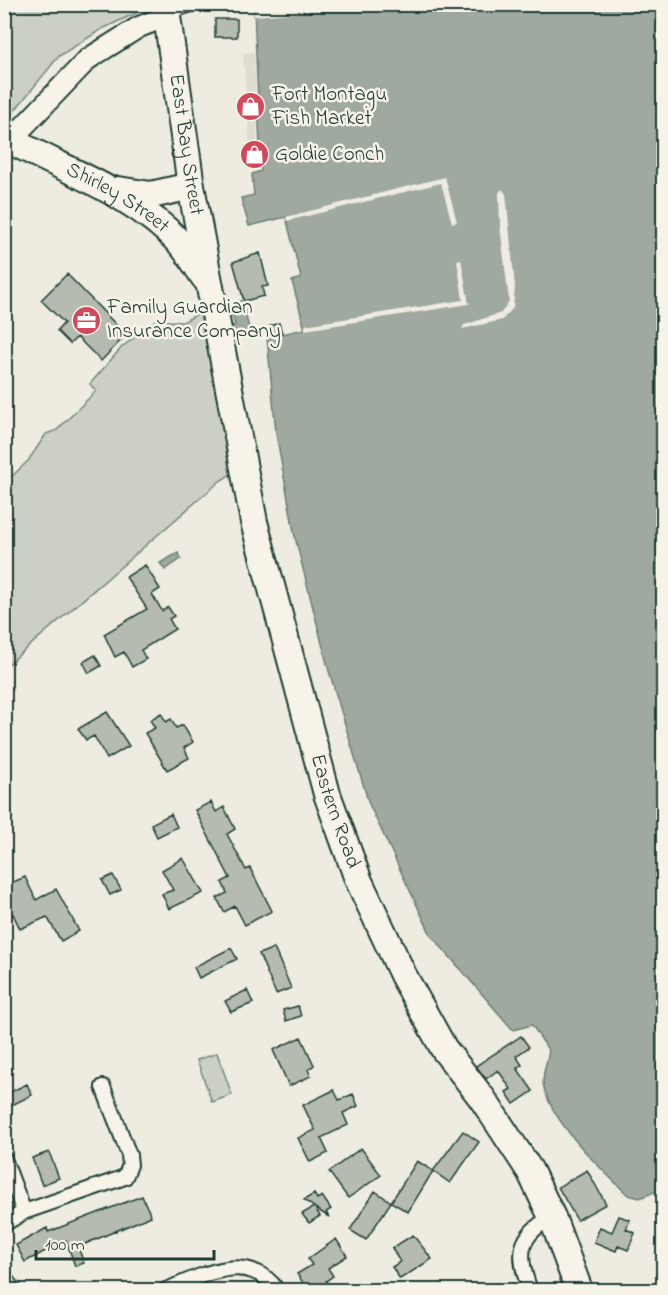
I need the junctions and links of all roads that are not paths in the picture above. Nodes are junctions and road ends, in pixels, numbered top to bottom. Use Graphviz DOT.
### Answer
graph roads {
  1 [pos="192,4"];
  2 [pos="168,10"];
  3 [pos="7,142"];
  4 [pos="191,186"];
  5 [pos="111,189"];
  6 [pos="210,285"];
  7 [pos="103,1087"];
  8 [pos="4,1159"];
  9 [pos="24,1212"];
  10 [pos="552,1217"];
  11 [pos="4,1224"];
  12 [pos="166,1290"];
  13 [pos="277,1290"];
  14 [pos="530,1290"];
  15 [pos="579,1290"];
  1 -- 2 [label="street"];
  2 -- 3 [label="main road"];
  2 -- 4 [label="highway, East Bay Street"];
  3 -- 5 [label="highway, Shirley Street"];
  4 -- 5 [label="highway"];
  4 -- 6 [label="highway, East Bay Street"];
  5 -- 6 [label="highway, Shirley Street"];
  6 -- 10 [label="highway, Eastern Road"];
  7 -- 9 [label="street"];
  8 -- 9 [label="street"];
  9 -- 11 [label="street"];
  10 -- 14 [label="street"];
  10 -- 15 [label="highway, Eastern Road"];
  12 -- 13 [label="street"];
}
